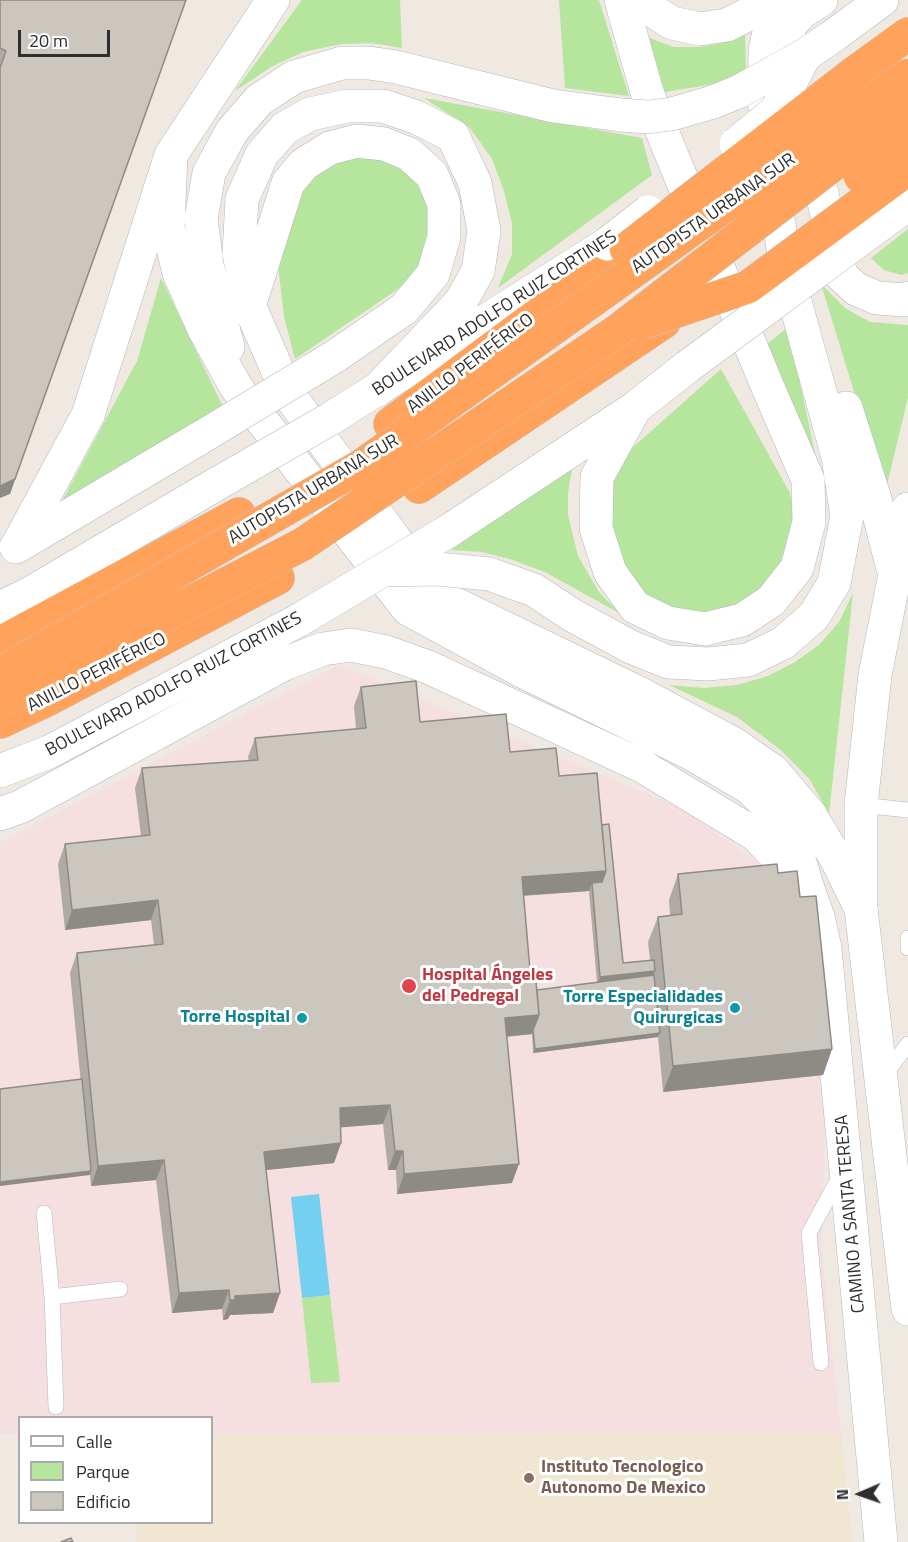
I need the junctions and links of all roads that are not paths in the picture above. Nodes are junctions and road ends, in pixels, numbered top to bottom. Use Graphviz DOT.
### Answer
graph roads {
  1 [pos="273,0"];
  2 [pos="621,0"];
  3 [pos="636,0"];
  4 [pos="776,0"];
  5 [pos="821,0"];
  6 [pos="882,0"];
  7 [pos="908,34"];
  8 [pos="805,55"];
  9 [pos="908,75"];
  10 [pos="908,107"];
  11 [pos="908,151"];
  12 [pos="171,155"];
  13 [pos="908,204"];
  14 [pos="616,247"];
  15 [pos="908,298"];
  16 [pos="249,305"];
  17 [pos="617,331"];
  18 [pos="809,354"];
  19 [pos="236,387"];
  20 [pos="376,391"];
  21 [pos="634,408"];
  22 [pos="908,509"];
  23 [pos="8,550"];
  24 [pos="383,570"];
  25 [pos="894,573"];
  26 [pos="0,608"];
  27 [pos="0,644"];
  28 [pos="0,673"];
  29 [pos="0,699"];
  30 [pos="0,722"];
  31 [pos="0,771"];
  32 [pos="861,805"];
  33 [pos="908,810"];
  34 [pos="0,814"];
  35 [pos="808,889"];
  36 [pos="861,909"];
  37 [pos="908,938"];
  38 [pos="908,948"];
  39 [pos="908,1044"];
  40 [pos="881,1080"];
  41 [pos="846,1163"];
  42 [pos="44,1213"];
  43 [pos="120,1289"];
  44 [pos="52,1297"];
  45 [pos="908,1309"];
  46 [pos="821,1363"];
  47 [pos="56,1407"];
  48 [pos="881,1542"];
  1 -- 12 [label="main road"];
  2 -- 21 [label="main road"];
  3 -- 4 [label="main road"];
  4 -- 18 [label="main road"];
  5 -- 15 [label="main road"];
  6 -- 8 [label="main road, BOULEVARD ADOLFO RUIZ CORTINES, bridge"];
  7 -- 14 [label="highway, ANILLO PERIFÉRICO, bridge"];
  8 -- 14 [label="main road, BOULEVARD ADOLFO RUIZ CORTINES, bridge"];
  8 -- 19 [label="main road, bridge"];
  9 -- 28 [label="highway, AUTOPISTA URBANA SUR, bridge"];
  10 -- 17 [label="highway, AUTOPISTA URBANA SUR, bridge"];
  11 -- 17 [label="highway, bridge"];
  11 -- 30 [label="highway, ANILLO PERIFÉRICO, bridge"];
  12 -- 19 [label="main road, CAMINO A SANTA TERESA"];
  12 -- 23 [label="main road"];
  13 -- 21 [label="main road, BOULEVARD ADOLFO RUIZ CORTINES, bridge"];
  14 -- 20 [label="main road, BOULEVARD ADOLFO RUIZ CORTINES"];
  14 -- 27 [label="highway, ANILLO PERIFÉRICO"];
  16 -- 20 [label="main road"];
  16 -- 23 [label="main road, bridge"];
  16 -- 36 [label="main road"];
  17 -- 29 [label="highway, AUTOPISTA URBANA SUR, bridge"];
  18 -- 24 [label="main road, bridge"];
  18 -- 25 [label="main road"];
  19 -- 35 [label="main road, CAMINO A SANTA TERESA"];
  20 -- 26 [label="main road, BOULEVARD ADOLFO RUIZ CORTINES, bridge"];
  21 -- 24 [label="main road, BOULEVARD ADOLFO RUIZ CORTINES, bridge"];
  22 -- 25 [label="main road"];
  24 -- 31 [label="main road, BOULEVARD ADOLFO RUIZ CORTINES, bridge"];
  25 -- 32 [label="main road"];
  32 -- 33 [label="lane"];
  32 -- 36 [label="main road"];
  34 -- 35 [label="main road"];
  35 -- 41 [label="main road, CAMINO A SANTA TERESA"];
  36 -- 40 [label="main road"];
  37 -- 38 [label="lane"];
  39 -- 40 [label="lane"];
  40 -- 45 [label="main road"];
  41 -- 46 [label="lane"];
  41 -- 48 [label="main road, CAMINO A SANTA TERESA"];
  42 -- 44 [label="lane"];
  43 -- 44 [label="lane"];
  44 -- 47 [label="lane"];
}
